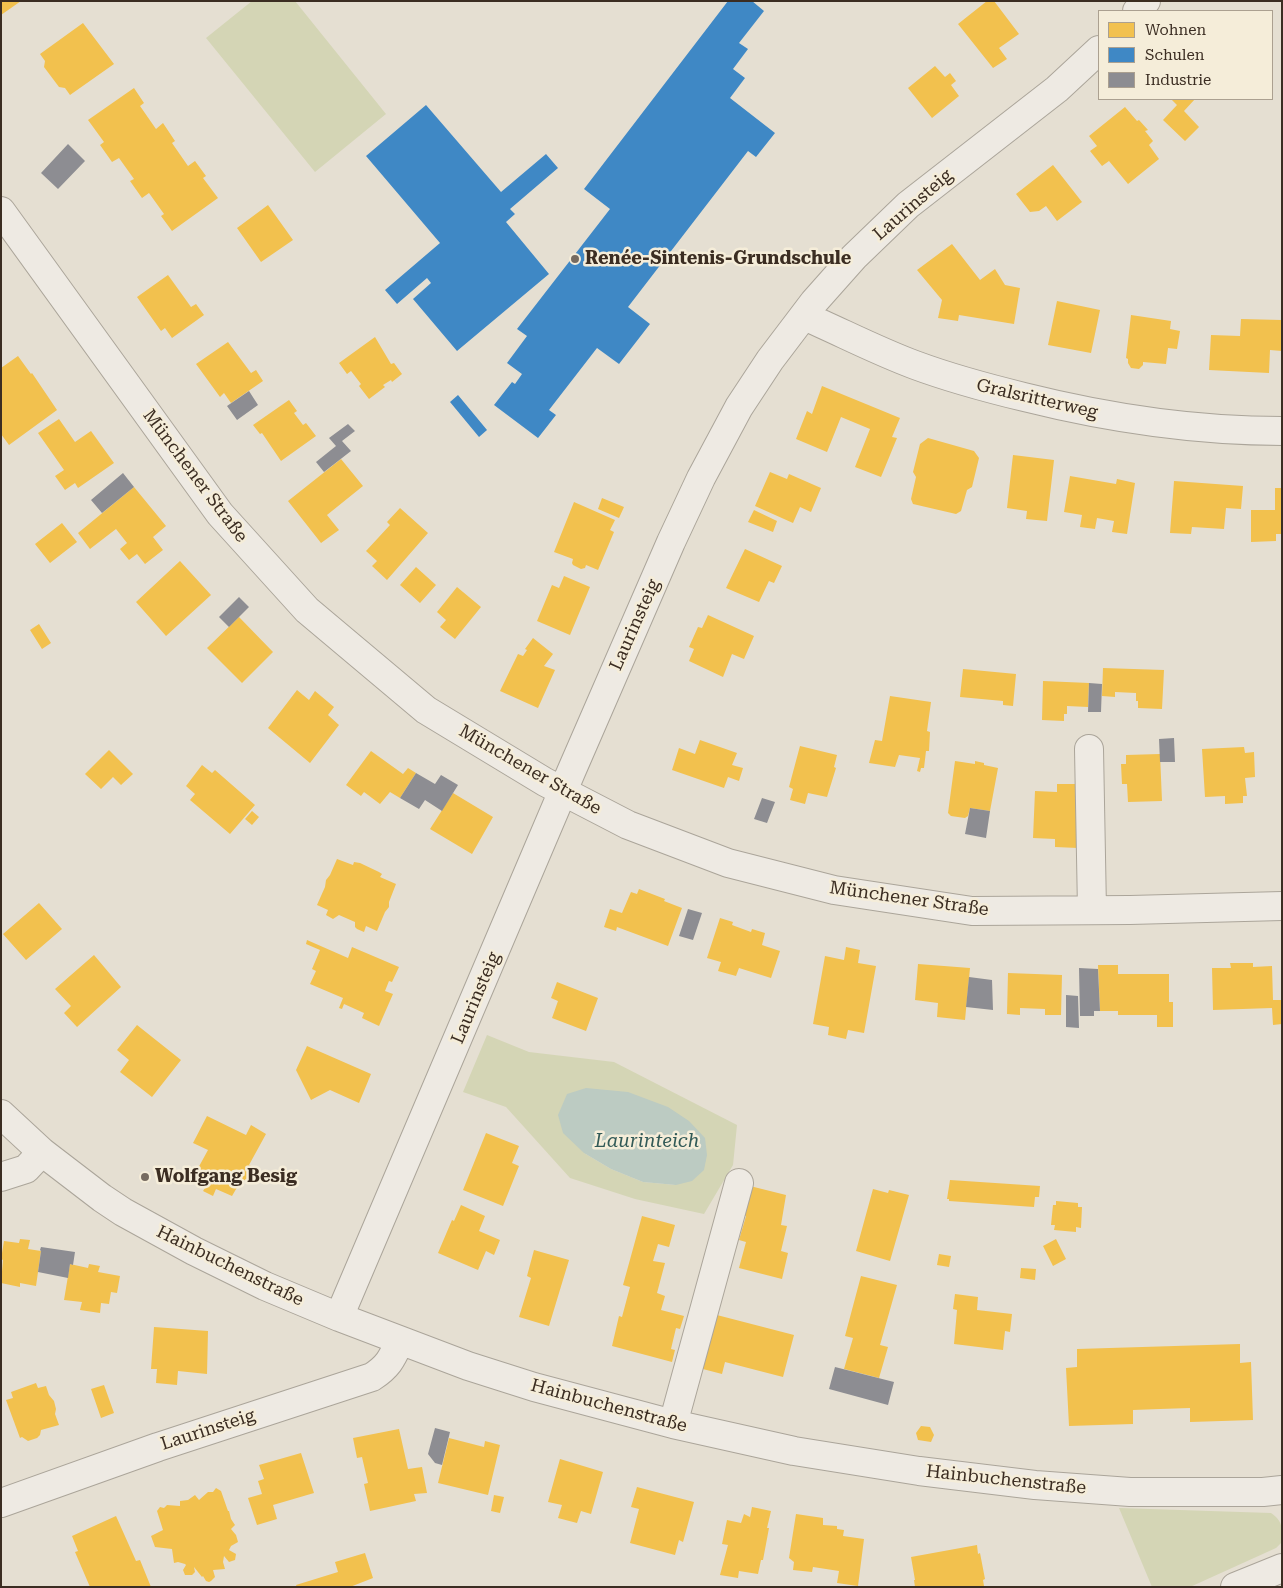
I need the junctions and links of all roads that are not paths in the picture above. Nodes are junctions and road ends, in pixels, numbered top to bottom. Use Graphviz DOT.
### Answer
graph roads {
  1 [pos="1098,51"];
  2 [pos="1,211"];
  3 [pos="804,316"];
  4 [pos="1282,431"];
  5 [pos="1089,749"];
  6 [pos="563,792"];
  7 [pos="1282,906"];
  8 [pos="1092,910"];
  9 [pos="1,1114"];
  10 [pos="42,1152"];
  11 [pos="1,1178"];
  12 [pos="739,1183"];
  13 [pos="339,1317"];
  14 [pos="400,1341"];
  15 [pos="673,1424"];
  16 [pos="1282,1490"];
  17 [pos="1,1503"];
  18 [pos="1282,1568"];
  19 [pos="1235,1587"];
  1 -- 3 [label="street, Laurinsteig"];
  2 -- 6 [label="street, Münchener Straße"];
  3 -- 4 [label="street, Gralsritterweg"];
  3 -- 6 [label="street, Laurinsteig"];
  5 -- 8 [label="street"];
  6 -- 8 [label="street, Münchener Straße"];
  6 -- 13 [label="street, Laurinsteig"];
  7 -- 8 [label="street, Münchener Straße"];
  9 -- 10 [label="street, Hainbuchenstraße"];
  10 -- 11 [label="street"];
  10 -- 13 [label="street, Hainbuchenstraße"];
  12 -- 15 [label="street"];
  13 -- 14 [label="street, Hainbuchenstraße"];
  14 -- 15 [label="street, Hainbuchenstraße"];
  14 -- 17 [label="street, Laurinsteig"];
  15 -- 16 [label="street, Hainbuchenstraße"];
  18 -- 19 [label="street"];
}
